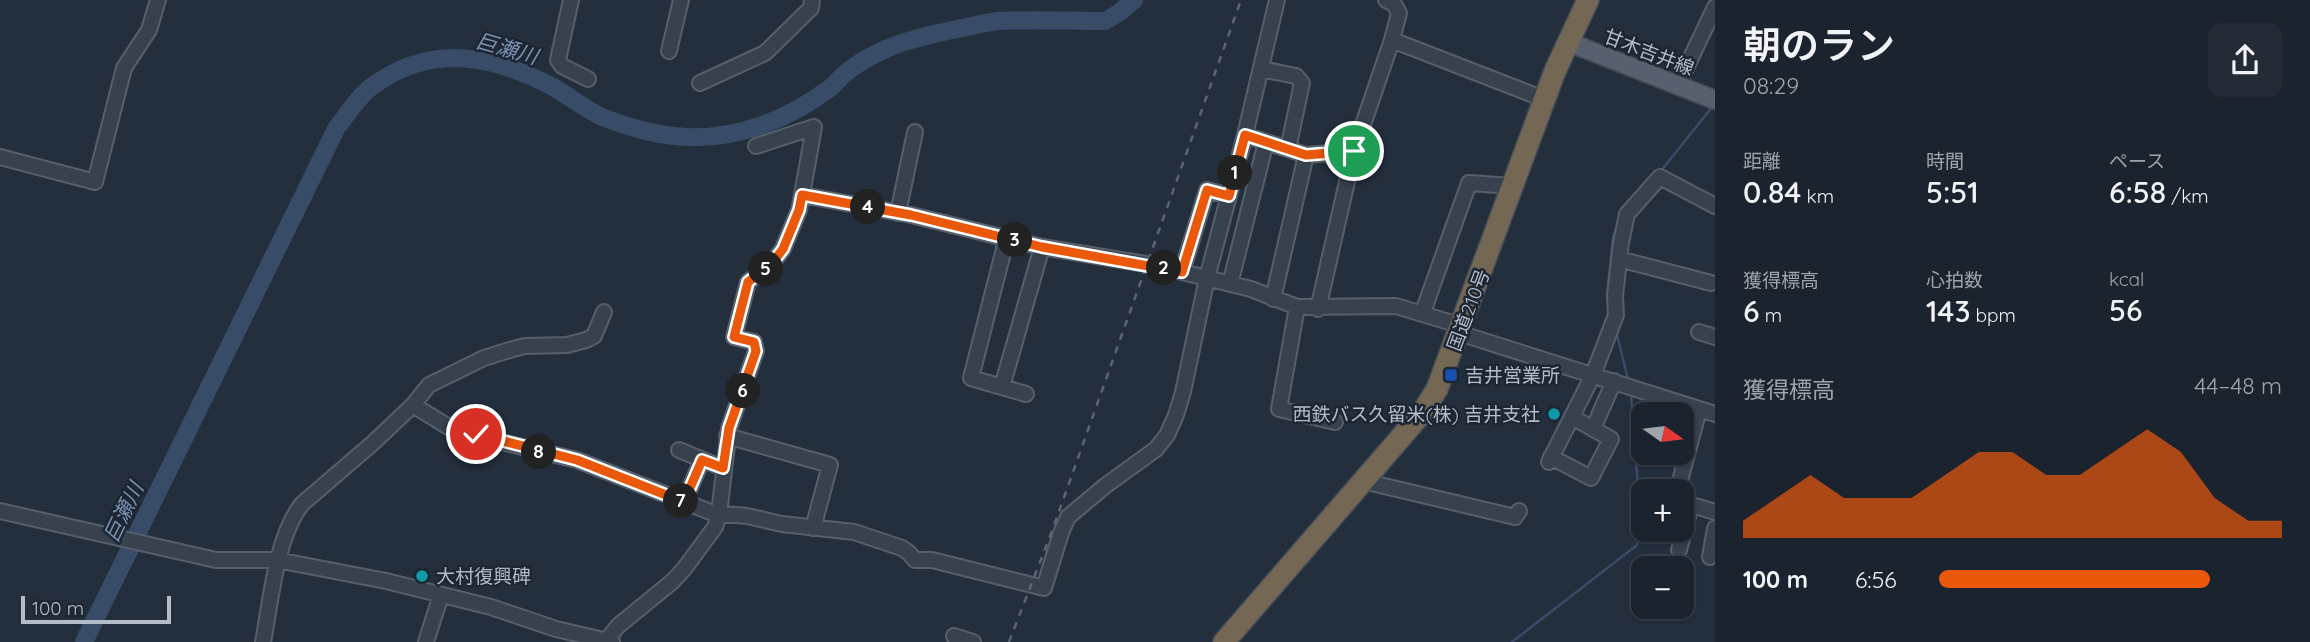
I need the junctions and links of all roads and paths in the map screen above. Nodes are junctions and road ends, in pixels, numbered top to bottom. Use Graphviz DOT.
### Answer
graph roads {
  1 [pos="158,0"];
  2 [pos="571,0"];
  3 [pos="681,0"];
  4 [pos="812,0"];
  5 [pos="1277,0"];
  6 [pos="1386,0"];
  7 [pos="1588,0"];
  8 [pos="1715,7"];
  9 [pos="1392,40"];
  10 [pos="1568,43"];
  11 [pos="669,51"];
  12 [pos="1261,69"];
  13 [pos="588,79"];
  14 [pos="700,83"];
  15 [pos="1678,85"];
  16 [pos="1544,99"];
  17 [pos="1713,99"];
  18 [pos="915,132"];
  19 [pos="1245,135"];
  20 [pos="1266,142"];
  21 [pos="756,146"];
  22 [pos="1288,149"];
  23 [pos="1354,151"];
  24 [pos="1306,155"];
  25 [pos="0,157"];
  26 [pos="1513,186"];
  27 [pos="802,195"];
  28 [pos="1229,196"];
  29 [pos="1715,206"];
  30 [pos="898,213"];
  31 [pos="1007,237"];
  32 [pos="1042,247"];
  33 [pos="1619,259"];
  34 [pos="1182,272"];
  35 [pos="1207,278"];
  36 [pos="1711,283"];
  37 [pos="1230,284"];
  38 [pos="1273,299"];
  39 [pos="1297,307"];
  40 [pos="1318,309"];
  41 [pos="604,312"];
  42 [pos="1423,313"];
  43 [pos="1461,329"];
  44 [pos="1699,332"];
  45 [pos="1715,337"];
  46 [pos="1593,375"];
  47 [pos="1625,385"];
  48 [pos="1002,387"];
  49 [pos="1026,394"];
  50 [pos="413,405"];
  51 [pos="1699,410"];
  52 [pos="1715,414"];
  53 [pos="1572,417"];
  54 [pos="1335,422"];
  55 [pos="1593,429"];
  56 [pos="727,436"];
  57 [pos="679,450"];
  58 [pos="702,460"];
  59 [pos="723,468"];
  60 [pos="1680,479"];
  61 [pos="1363,481"];
  62 [pos="684,502"];
  63 [pos="1694,505"];
  64 [pos="0,511"];
  65 [pos="1519,511"];
  66 [pos="1715,512"];
  67 [pos="718,517"];
  68 [pos="813,528"];
  69 [pos="1715,528"];
  70 [pos="1680,542"];
  71 [pos="1679,550"];
  72 [pos="1710,558"];
  73 [pos="277,560"];
  74 [pos="442,595"];
  75 [pos="954,636"];
  76 [pos="603,641"];
  77 [pos="263,642"];
  78 [pos="426,642"];
  79 [pos="972,642"];
  80 [pos="1224,642"];
  1 -- 25 [label="street"];
  2 -- 13 [label="street"];
  3 -- 11 [label="street"];
  4 -- 14 [label="street"];
  5 -- 12 [label="street"];
  6 -- 9 [label="street"];
  7 -- 10 [label="highway, 国道210号"];
  8 -- 15 [label="street"];
  9 -- 16 [label="street"];
  9 -- 23 [label="street"];
  10 -- 15 [label="main road, 甘木吉井線"];
  10 -- 16 [label="highway, 国道210号"];
  12 -- 19 [label="street"];
  12 -- 22 [label="street"];
  15 -- 17 [label="main road, 甘木吉井線"];
  16 -- 26 [label="highway, 国道210号"];
  18 -- 30 [label="street"];
  19 -- 20 [label="street"];
  19 -- 28 [label="street"];
  20 -- 22 [label="street"];
  20 -- 37 [label="street"];
  21 -- 27 [label="street"];
  22 -- 24 [label="street"];
  23 -- 24 [label="street"];
  23 -- 40 [label="street"];
  24 -- 38 [label="street"];
  26 -- 42 [label="street"];
  26 -- 43 [label="highway, 国道210号"];
  27 -- 30 [label="street"];
  27 -- 56 [label="street"];
  28 -- 34 [label="street"];
  28 -- 35 [label="street"];
  29 -- 33 [label="street"];
  30 -- 31 [label="street"];
  31 -- 32 [label="street"];
  31 -- 48 [label="street"];
  32 -- 34 [label="street"];
  32 -- 48 [label="street"];
  33 -- 36 [label="street"];
  33 -- 46 [label="street"];
  34 -- 35 [label="street"];
  35 -- 37 [label="street"];
  35 -- 68 [label="street"];
  37 -- 38 [label="street"];
  38 -- 39 [label="street"];
  39 -- 40 [label="street"];
  39 -- 54 [label="street"];
  40 -- 42 [label="street"];
  41 -- 50 [label="street"];
  42 -- 43 [label="street"];
  43 -- 46 [label="street"];
  43 -- 61 [label="highway, 国道210号"];
  44 -- 45 [label="street"];
  46 -- 47 [label="street"];
  46 -- 53 [label="street"];
  47 -- 51 [label="street"];
  47 -- 55 [label="street"];
  48 -- 49 [label="street"];
  50 -- 62 [label="street"];
  50 -- 73 [label="street"];
  51 -- 52 [label="street"];
  51 -- 60 [label="street"];
  53 -- 55 [label="street"];
  53 -- 55 [label="street"];
  56 -- 59 [label="street"];
  56 -- 68 [label="street"];
  57 -- 58 [label="street"];
  58 -- 59 [label="street"];
  58 -- 62 [label="street"];
  59 -- 67 [label="street"];
  61 -- 65 [label="street"];
  61 -- 80 [label="highway, 国道210号"];
  62 -- 67 [label="street"];
  63 -- 66 [label="street"];
  64 -- 73 [label="street"];
  67 -- 68 [label="street"];
  67 -- 76 [label="street"];
  69 -- 72 [label="street"];
  70 -- 71 [label="street"];
  73 -- 74 [label="street"];
  73 -- 77 [label="street"];
  74 -- 76 [label="street"];
  74 -- 78 [label="street"];
  75 -- 79 [label="street"];
}
